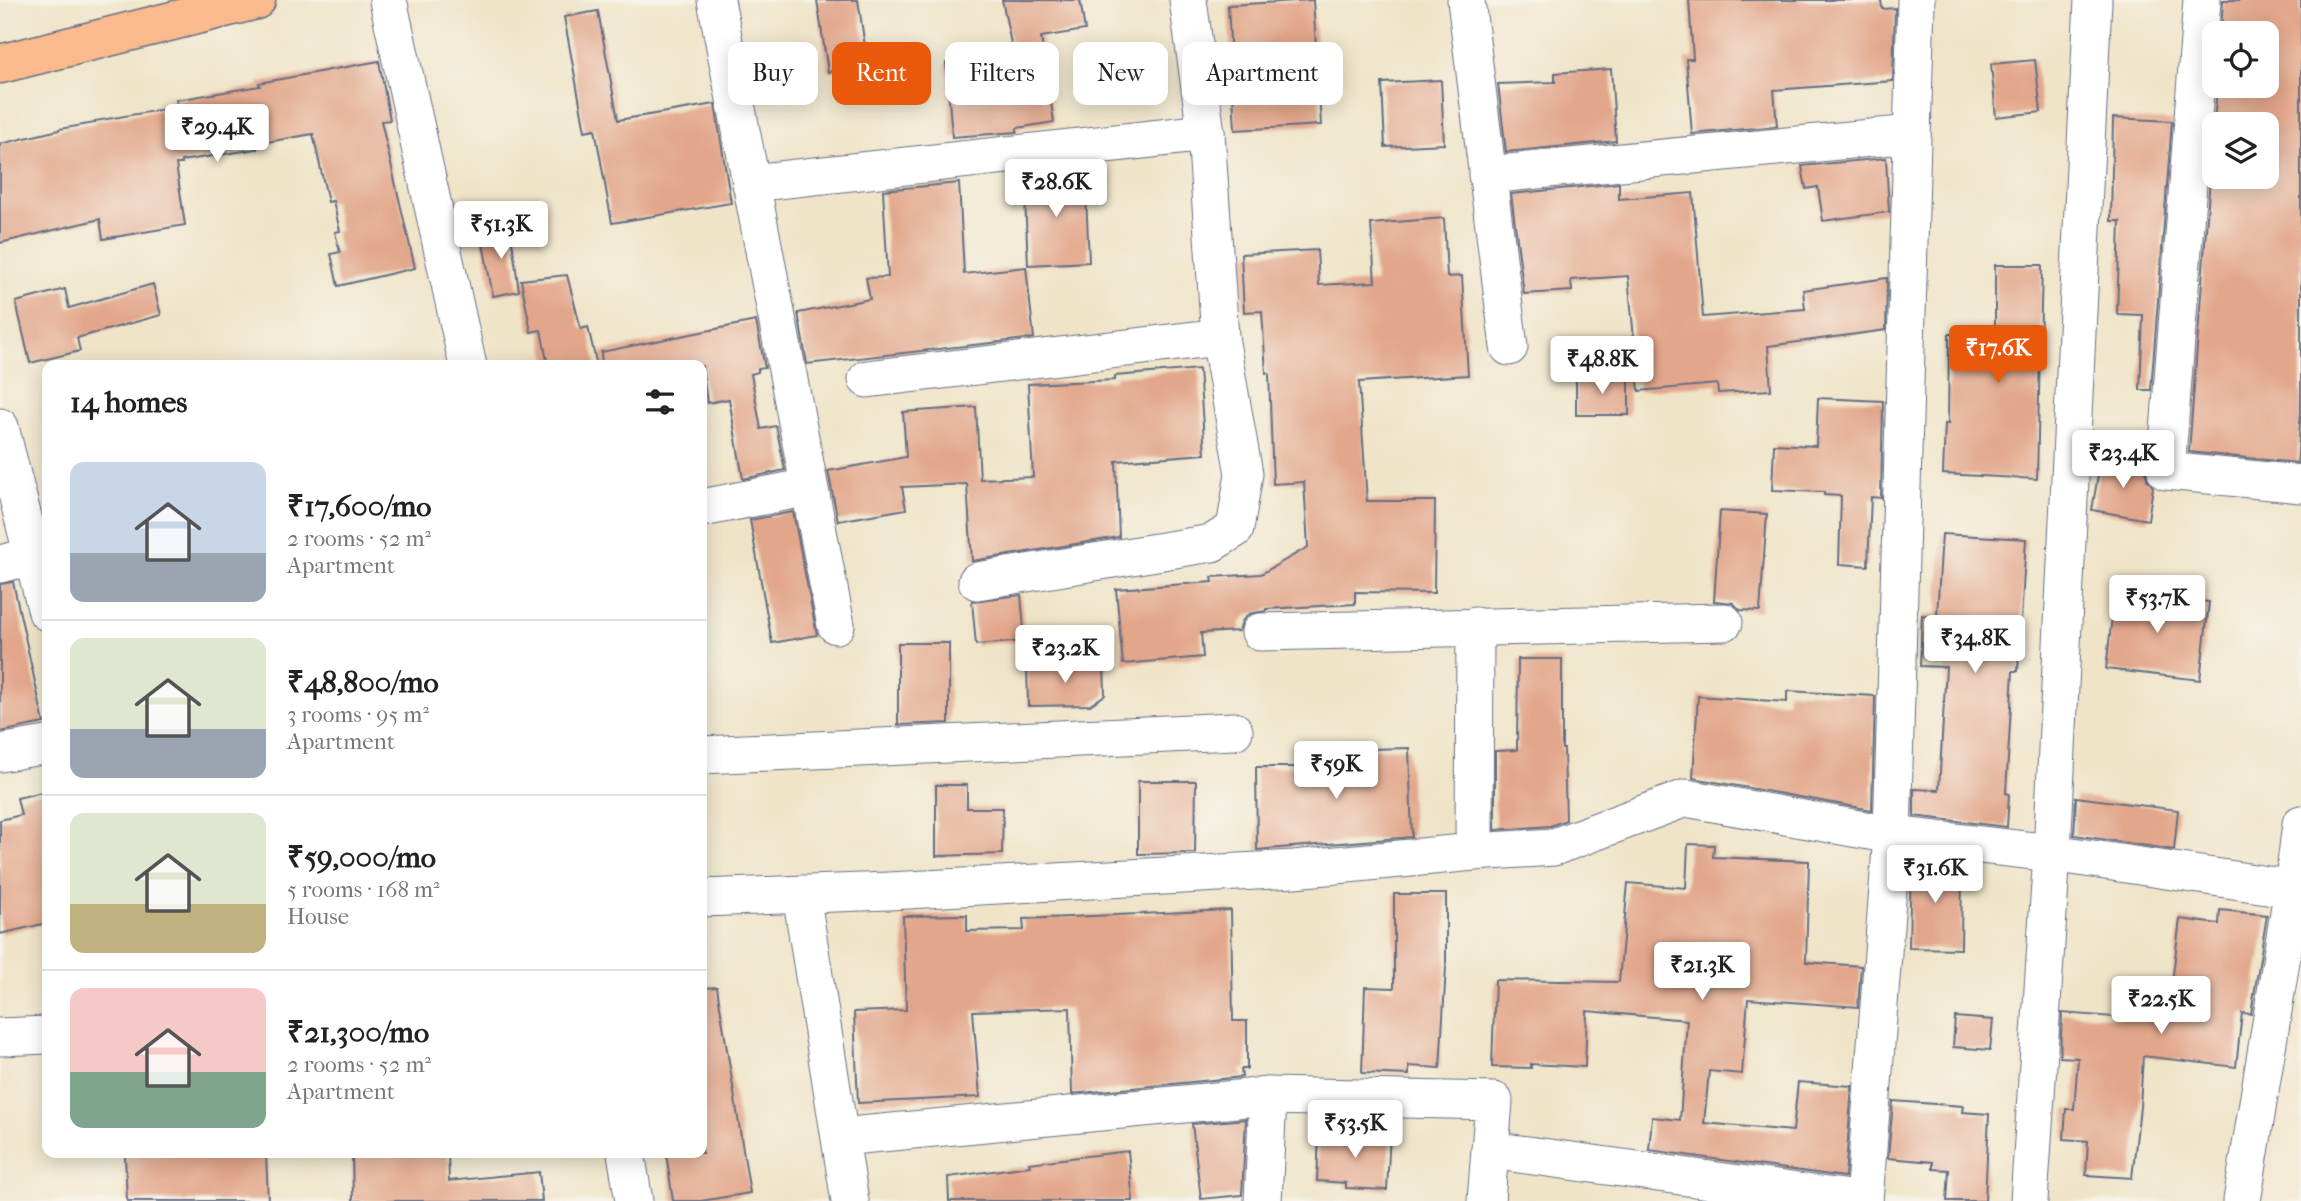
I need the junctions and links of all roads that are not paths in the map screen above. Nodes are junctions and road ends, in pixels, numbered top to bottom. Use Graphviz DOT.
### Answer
graph roads {
  1 [pos="256,0"];
  2 [pos="388,0"];
  3 [pos="716,0"];
  4 [pos="1188,0"];
  5 [pos="1466,0"];
  6 [pos="1916,0"];
  7 [pos="2093,0"];
  8 [pos="2202,0"];
  9 [pos="0,64"];
  10 [pos="1206,134"];
  11 [pos="1912,134"];
  12 [pos="1487,175"];
  13 [pos="751,183"];
  14 [pos="1220,337"];
  15 [pos="1509,347"];
  16 [pos="467,360"];
  17 [pos="867,379"];
  18 [pos="0,427"];
  19 [pos="2301,484"];
  20 [pos="809,487"];
  21 [pos="707,507"];
  22 [pos="16,560"];
  23 [pos="977,580"];
  24 [pos="42,604"];
  25 [pos="1724,622"];
  26 [pos="836,625"];
  27 [pos="1475,626"];
  28 [pos="1260,632"];
  29 [pos="1234,731"];
  30 [pos="42,746"];
  31 [pos="0,753"];
  32 [pos="707,755"];
  33 [pos="2301,824"];
  34 [pos="1892,835"];
  35 [pos="1474,852"];
  36 [pos="2052,853"];
  37 [pos="2297,889"];
  38 [pos="801,894"];
  39 [pos="707,898"];
  40 [pos="42,1035"];
  41 [pos="0,1037"];
  42 [pos="1268,1096"];
  43 [pos="840,1137"];
  44 [pos="1490,1150"];
  45 [pos="627,1158"];
  46 [pos="634,1201"];
  47 [pos="850,1201"];
  48 [pos="1263,1201"];
  49 [pos="1486,1201"];
  50 [pos="1864,1201"];
  51 [pos="2029,1201"];
  52 [pos="2242,1201"];
  1 -- 9 [label="highway"];
  2 -- 16 [label="street"];
  3 -- 13 [label="street"];
  4 -- 10 [label="street"];
  5 -- 12 [label="street"];
  6 -- 11 [label="street"];
  7 -- 36 [label="street"];
  8 -- 19 [label="street"];
  10 -- 13 [label="street"];
  10 -- 14 [label="street"];
  11 -- 12 [label="street"];
  11 -- 34 [label="street"];
  12 -- 15 [label="street"];
  13 -- 20 [label="street"];
  14 -- 17 [label="street"];
  14 -- 23 [label="street"];
  18 -- 22 [label="street"];
  20 -- 21 [label="street"];
  20 -- 26 [label="street"];
  22 -- 24 [label="street"];
  25 -- 27 [label="street"];
  27 -- 28 [label="street"];
  27 -- 35 [label="street"];
  29 -- 32 [label="street"];
  30 -- 31 [label="street"];
  33 -- 37 [label="street"];
  34 -- 35 [label="street"];
  34 -- 36 [label="street"];
  34 -- 50 [label="street"];
  35 -- 38 [label="street"];
  36 -- 37 [label="street"];
  36 -- 51 [label="street"];
  37 -- 52 [label="street"];
  38 -- 39 [label="street"];
  38 -- 43 [label="street"];
  40 -- 41 [label="street"];
  42 -- 43 [label="street"];
  42 -- 44 [label="street"];
  42 -- 48 [label="street"];
  43 -- 47 [label="street"];
  44 -- 49 [label="street"];
  44 -- 50 [label="street"];
  45 -- 46 [label="street"];
}
